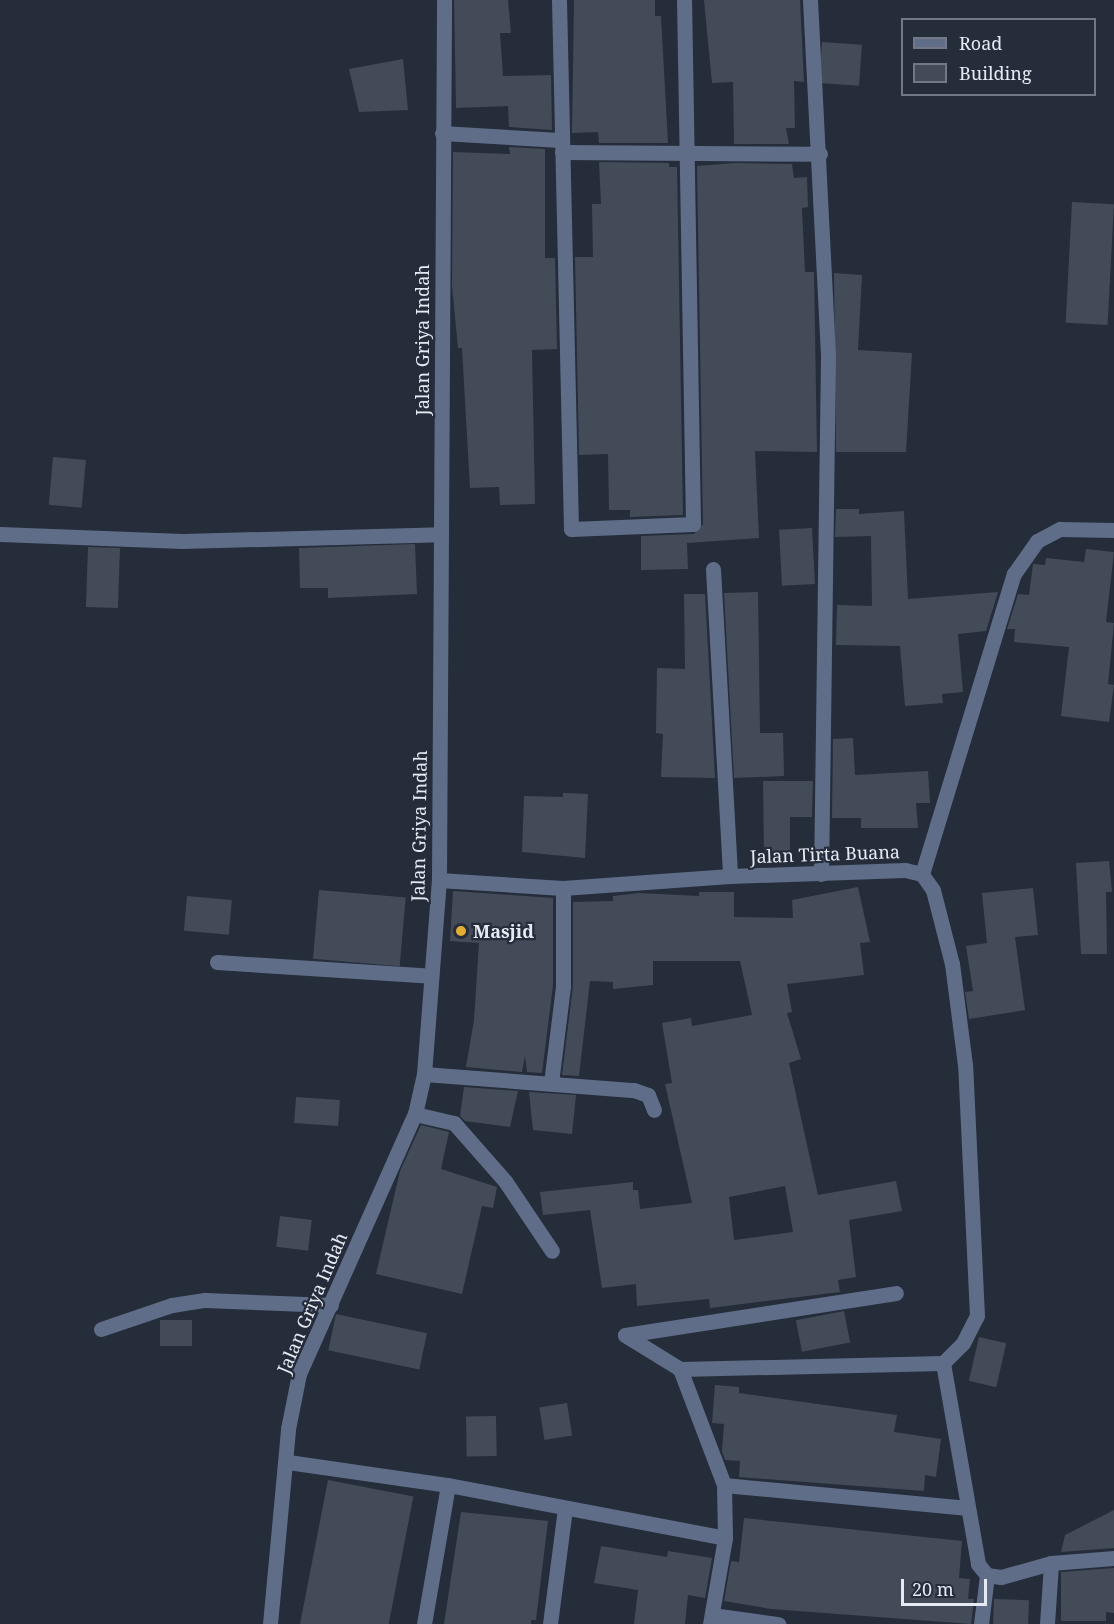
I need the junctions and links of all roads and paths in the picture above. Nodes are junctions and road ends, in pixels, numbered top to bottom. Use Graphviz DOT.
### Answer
graph roads {
  1 [pos="444,0"];
  2 [pos="559,0"];
  3 [pos="684,0"];
  4 [pos="810,0"];
  5 [pos="442,133"];
  6 [pos="561,146"];
  7 [pos="689,150"];
  8 [pos="820,154"];
  9 [pos="1114,530"];
  10 [pos="0,534"];
  11 [pos="441,534"];
  12 [pos="712,569"];
  13 [pos="821,874"];
  14 [pos="922,874"];
  15 [pos="730,876"];
  16 [pos="439,880"];
  17 [pos="563,888"];
  18 [pos="216,962"];
  19 [pos="431,976"];
  20 [pos="423,1074"];
  21 [pos="551,1083"];
  22 [pos="654,1110"];
  23 [pos="415,1114"];
  24 [pos="552,1251"];
  25 [pos="896,1293"];
  26 [pos="332,1305"];
  27 [pos="101,1329"];
  28 [pos="944,1363"];
  29 [pos="680,1369"];
  30 [pos="288,1462"];
  31 [pos="448,1485"];
  32 [pos="724,1485"];
  33 [pos="565,1508"];
  34 [pos="968,1508"];
  35 [pos="725,1538"];
  36 [pos="1114,1558"];
  37 [pos="1051,1563"];
  38 [pos="987,1575"];
  39 [pos="711,1619"];
  40 [pos="270,1624"];
  41 [pos="424,1624"];
  42 [pos="550,1624"];
  43 [pos="778,1624"];
  44 [pos="981,1624"];
  45 [pos="1047,1624"];
  1 -- 5 [label="street, Jalan Griya Indah"];
  2 -- 6 [label="street"];
  3 -- 7 [label="street"];
  4 -- 8 [label="street"];
  5 -- 6 [label="street"];
  5 -- 11 [label="street, Jalan Griya Indah"];
  6 -- 7 [label="street"];
  6 -- 7 [label="street"];
  7 -- 8 [label="street"];
  8 -- 13 [label="street"];
  9 -- 14 [label="street, Jalan Tirta Buana"];
  10 -- 11 [label="street"];
  11 -- 16 [label="street, Jalan Griya Indah"];
  12 -- 15 [label="street"];
  13 -- 14 [label="street, Jalan Tirta Buana"];
  13 -- 15 [label="street, Jalan Tirta Buana"];
  14 -- 28 [label="street"];
  15 -- 17 [label="street, Jalan Tirta Buana"];
  16 -- 17 [label="street, Jalan Tirta Buana"];
  16 -- 19 [label="street, Jalan Griya Indah"];
  17 -- 21 [label="street"];
  18 -- 19 [label="street"];
  19 -- 20 [label="street, Jalan Griya Indah"];
  20 -- 21 [label="street"];
  20 -- 23 [label="street, Jalan Griya Indah"];
  21 -- 22 [label="street"];
  23 -- 24 [label="street"];
  23 -- 26 [label="street, Jalan Griya Indah"];
  25 -- 29 [label="street"];
  26 -- 27 [label="street"];
  26 -- 30 [label="street, Jalan Griya Indah"];
  28 -- 29 [label="street"];
  28 -- 34 [label="street"];
  29 -- 32 [label="street"];
  30 -- 31 [label="street"];
  30 -- 40 [label="street, Jalan Griya Indah"];
  31 -- 33 [label="street"];
  31 -- 41 [label="street"];
  32 -- 34 [label="street"];
  32 -- 35 [label="street"];
  33 -- 35 [label="street"];
  33 -- 42 [label="street"];
  34 -- 38 [label="street"];
  35 -- 39 [label="street"];
  36 -- 37 [label="street"];
  37 -- 38 [label="street"];
  37 -- 45 [label="street"];
  38 -- 44 [label="street"];
  39 -- 43 [label="street"];
}
